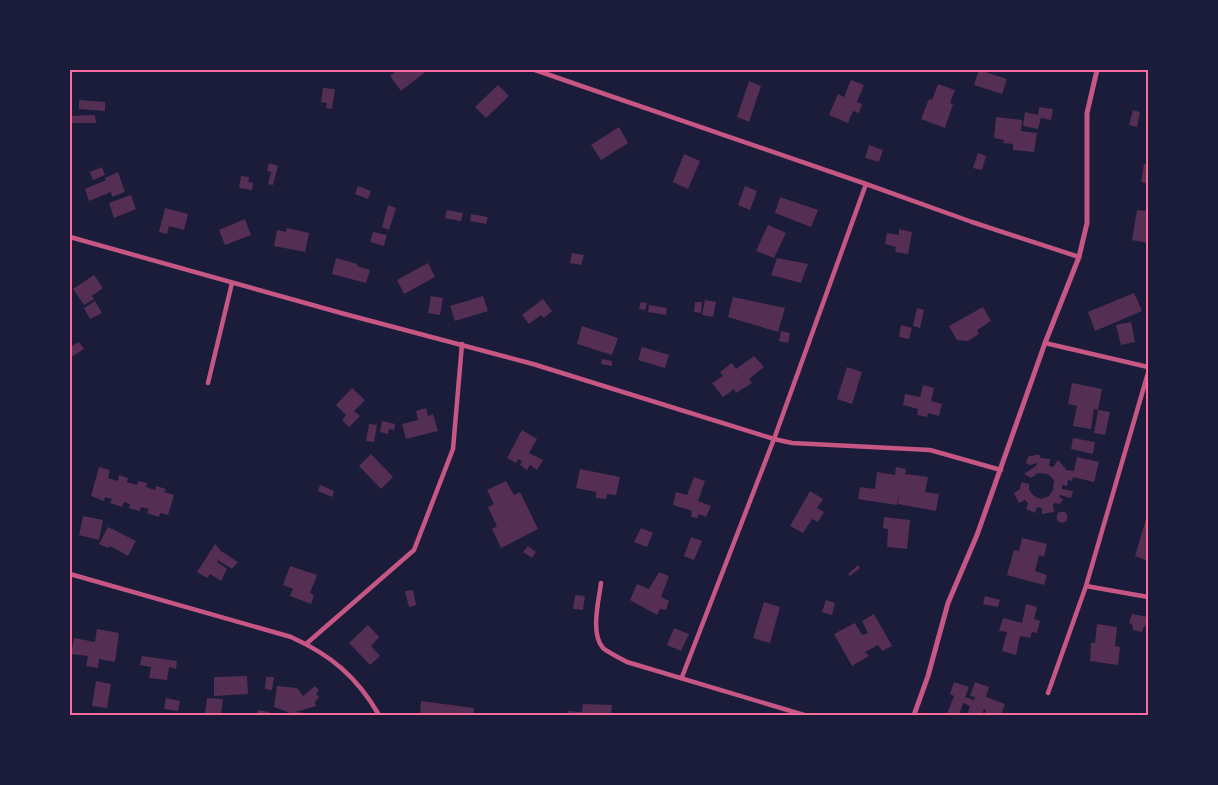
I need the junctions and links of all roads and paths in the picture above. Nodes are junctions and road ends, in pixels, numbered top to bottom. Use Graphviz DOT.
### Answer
graph roads {
  1 [pos="535,70"];
  2 [pos="1097,70"];
  3 [pos="866,184"];
  4 [pos="70,237"];
  5 [pos="1079,257"];
  6 [pos="232,283"];
  7 [pos="1045,343"];
  8 [pos="462,344"];
  9 [pos="1148,367"];
  10 [pos="1148,373"];
  11 [pos="208,383"];
  12 [pos="774,439"];
  13 [pos="1001,470"];
  14 [pos="70,574"];
  15 [pos="601,583"];
  16 [pos="1086,586"];
  17 [pos="1148,596"];
  18 [pos="306,644"];
  19 [pos="682,678"];
  20 [pos="1048,693"];
  21 [pos="379,715"];
  22 [pos="804,715"];
  23 [pos="914,715"];
  1 -- 3 [label="street"];
  2 -- 5 [label="street"];
  3 -- 5 [label="street"];
  3 -- 12 [label="street"];
  4 -- 6 [label="street"];
  5 -- 7 [label="street"];
  6 -- 8 [label="street"];
  6 -- 11 [label="street"];
  7 -- 9 [label="street"];
  7 -- 13 [label="street"];
  8 -- 12 [label="street"];
  8 -- 18 [label="street"];
  10 -- 16 [label="street"];
  12 -- 13 [label="street"];
  12 -- 19 [label="street"];
  13 -- 23 [label="street"];
  14 -- 18 [label="street"];
  15 -- 19 [label="street"];
  16 -- 17 [label="street"];
  16 -- 20 [label="street"];
  18 -- 21 [label="street"];
  19 -- 22 [label="street"];
}
